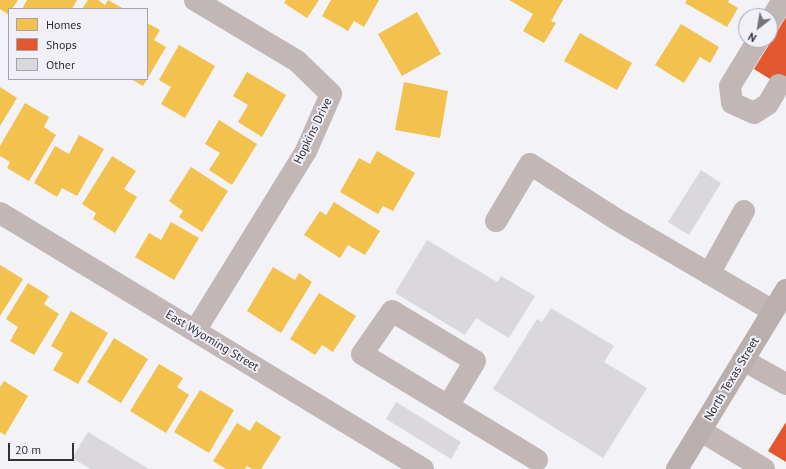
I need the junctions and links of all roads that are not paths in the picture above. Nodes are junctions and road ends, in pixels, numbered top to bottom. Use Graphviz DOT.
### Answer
graph roads {
  1 [pos="195,0"];
  2 [pos="753,48"];
  3 [pos="779,85"];
  4 [pos="744,211"];
  5 [pos="0,213"];
  6 [pos="496,221"];
  7 [pos="709,274"];
  8 [pos="786,290"];
  9 [pos="773,311"];
  10 [pos="196,331"];
  11 [pos="744,360"];
  12 [pos="786,384"];
  13 [pos="448,406"];
  14 [pos="701,431"];
  15 [pos="540,466"];
  16 [pos="423,469"];
  17 [pos="677,469"];
  18 [pos="764,469"];
  1 -- 10 [label="street, Hopkins Drive"];
  2 -- 3 [label="street"];
  4 -- 7 [label="street"];
  5 -- 10 [label="street, East Wyoming Street"];
  6 -- 7 [label="street"];
  7 -- 9 [label="street"];
  8 -- 9 [label="main road, North Texas Street"];
  9 -- 11 [label="main road, North Texas Street"];
  10 -- 16 [label="street, East Wyoming Street"];
  11 -- 12 [label="street"];
  11 -- 14 [label="main road, North Texas Street"];
  13 -- 13 [label="street"];
  13 -- 15 [label="street"];
  14 -- 17 [label="main road, North Texas Street"];
  14 -- 18 [label="street"];
}
